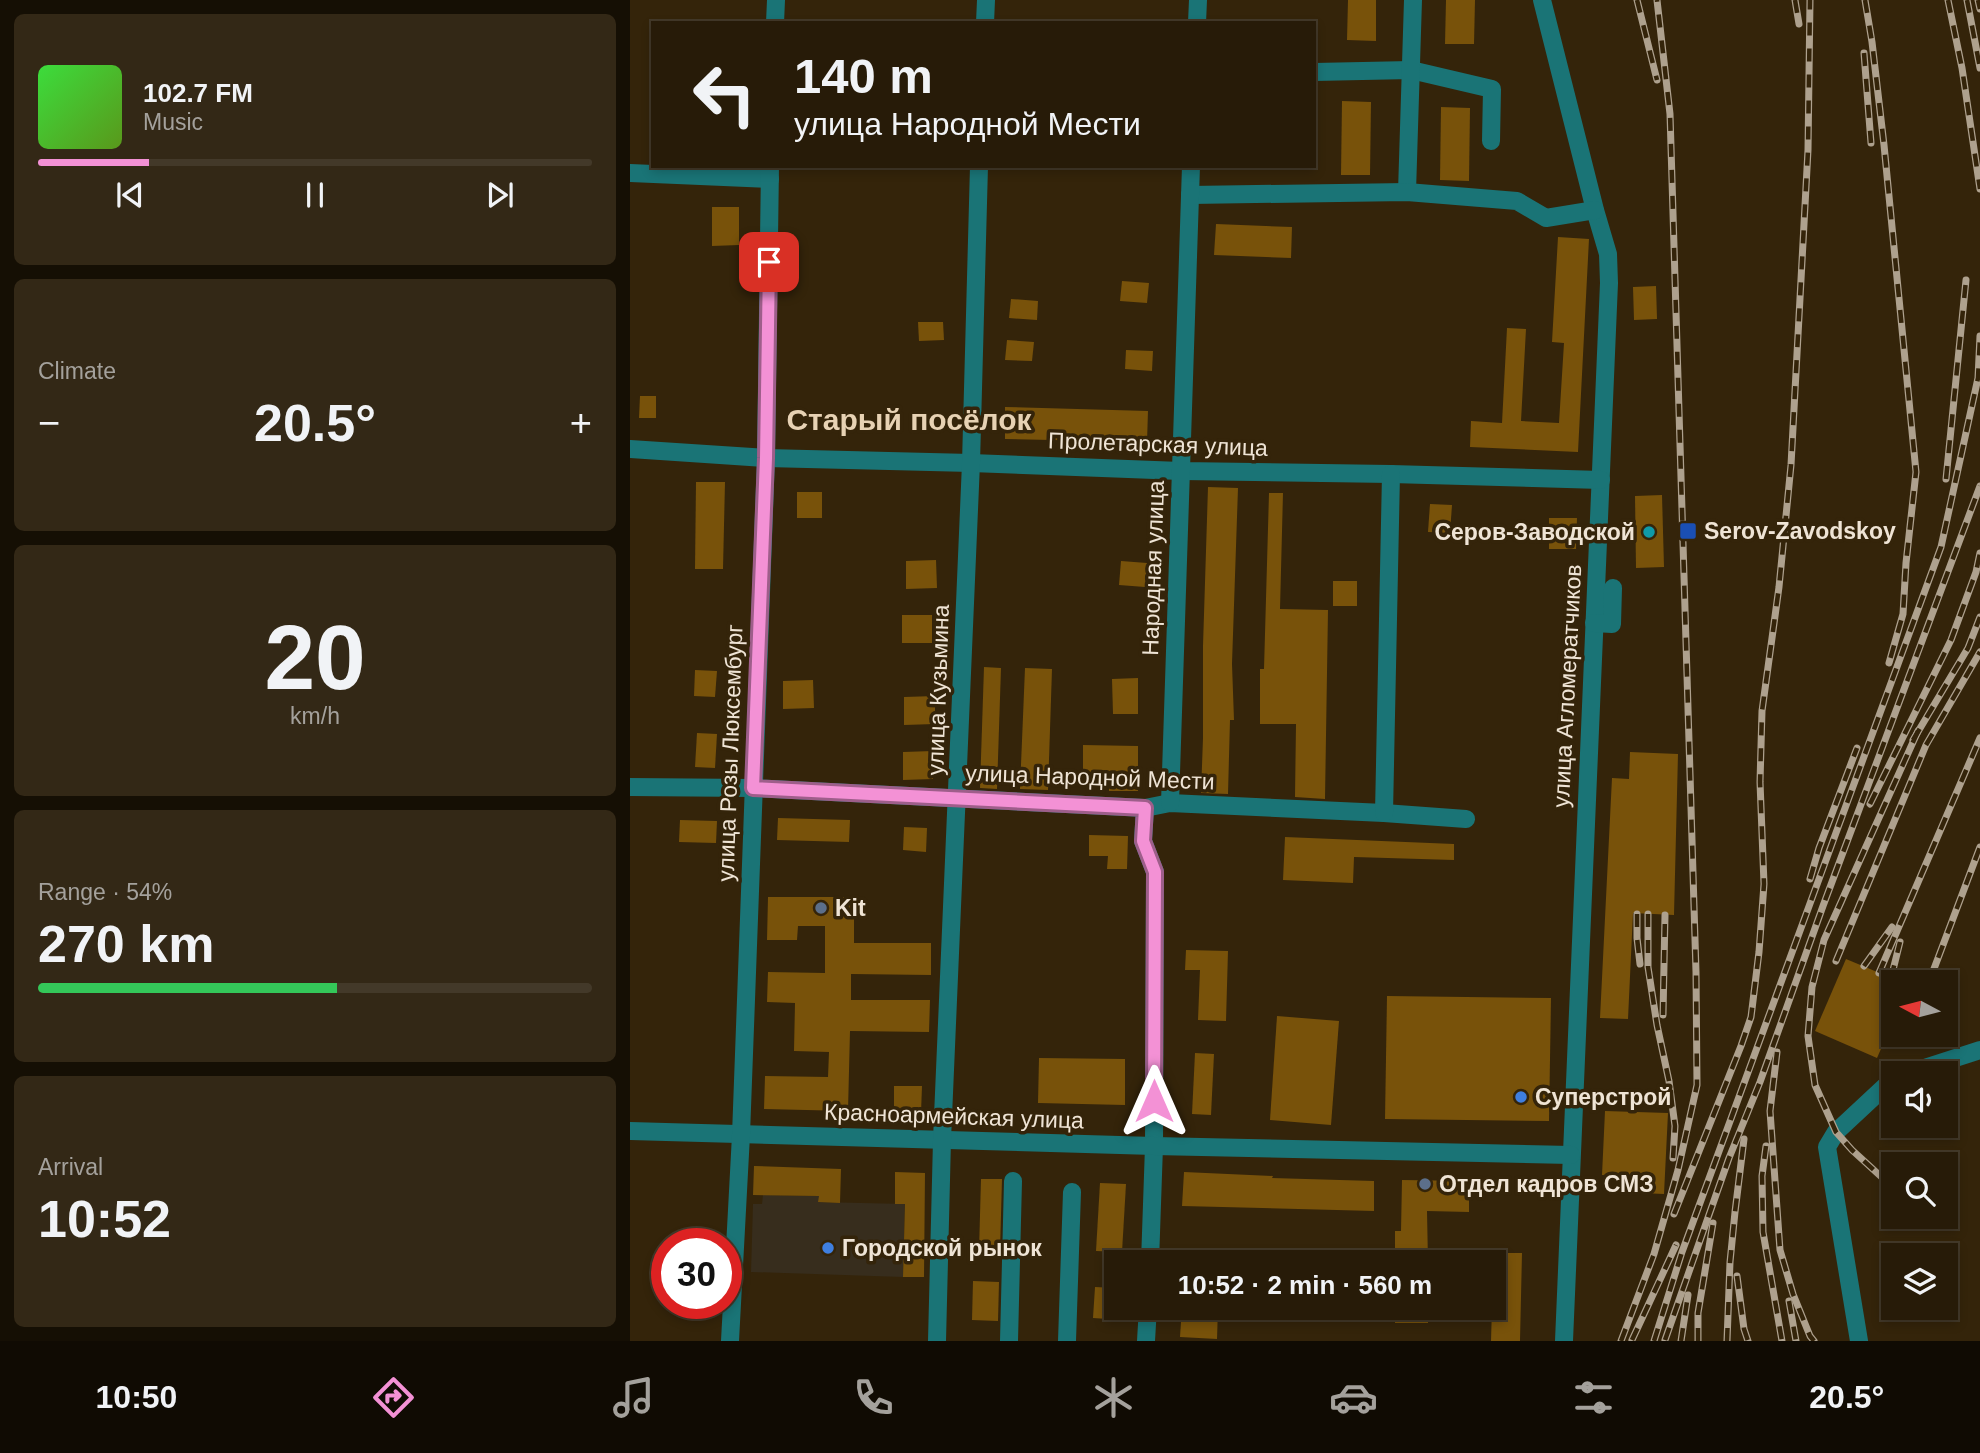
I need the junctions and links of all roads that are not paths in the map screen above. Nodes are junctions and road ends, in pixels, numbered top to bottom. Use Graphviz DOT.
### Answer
graph roads {
  1 [pos="776,0"];
  2 [pos="986,0"];
  3 [pos="1198,0"];
  4 [pos="1413,0"];
  5 [pos="1542,0"];
  6 [pos="775,21"];
  7 [pos="985,21"];
  8 [pos="1197,21"];
  9 [pos="1410,70"];
  10 [pos="1316,72"];
  11 [pos="1491,141"];
  12 [pos="979,168"];
  13 [pos="1191,168"];
  14 [pos="770,172"];
  15 [pos="630,173"];
  16 [pos="1407,192"];
  17 [pos="1189,195"];
  18 [pos="1595,210"];
  19 [pos="630,449"];
  20 [pos="766,458"];
  21 [pos="971,463"];
  22 [pos="1181,471"];
  23 [pos="1391,474"];
  24 [pos="1601,480"];
  25 [pos="1613,588"];
  26 [pos="1594,623"];
  27 [pos="630,786"];
  28 [pos="753,788"];
  29 [pos="958,799"];
  30 [pos="1170,803"];
  31 [pos="1145,808"];
  32 [pos="1384,813"];
  33 [pos="1465,819"];
  34 [pos="1980,1049"];
  35 [pos="1944,1061"];
  36 [pos="1881,1090"];
  37 [pos="630,1131"];
  38 [pos="741,1135"];
  39 [pos="943,1140"];
  40 [pos="1154,1146"];
  41 [pos="1571,1155"];
  42 [pos="1013,1181"];
  43 [pos="1072,1192"];
  44 [pos="1150,1250"];
  45 [pos="1147,1320"];
  46 [pos="730,1341"];
  47 [pos="937,1341"];
  48 [pos="1009,1341"];
  49 [pos="1067,1341"];
  50 [pos="1146,1341"];
  51 [pos="1564,1341"];
  52 [pos="1858,1341"];
  1 -- 6 [label="street"];
  2 -- 7 [label="street"];
  3 -- 8 [label="street"];
  4 -- 9 [label="street"];
  5 -- 18 [label="street, улица Агломератчиков"];
  9 -- 10 [label="street"];
  9 -- 11 [label="street"];
  9 -- 16 [label="street"];
  12 -- 21 [label="street, улица Кузьмина"];
  13 -- 17 [label="street, Народная улица"];
  14 -- 15 [label="street"];
  14 -- 20 [label="street, улица Розы Люксембург"];
  16 -- 17 [label="street"];
  16 -- 18 [label="street"];
  17 -- 22 [label="street, Народная улица"];
  18 -- 24 [label="street, улица Агломератчиков"];
  19 -- 20 [label="street, Пролетарская улица"];
  20 -- 21 [label="street, Пролетарская улица"];
  20 -- 28 [label="street, улица Розы Люксембург"];
  21 -- 22 [label="street, Пролетарская улица"];
  21 -- 29 [label="street, улица Кузьмина"];
  22 -- 23 [label="street, Пролетарская улица"];
  22 -- 30 [label="street, Народная улица"];
  23 -- 24 [label="street, Пролетарская улица"];
  23 -- 32 [label="street"];
  24 -- 26 [label="street, улица Агломератчиков"];
  25 -- 26 [label="street"];
  26 -- 41 [label="street, улица Агломератчиков"];
  27 -- 28 [label="street, улица Народной Мести"];
  28 -- 29 [label="street, улица Народной Мести"];
  28 -- 38 [label="street, улица Розы Люксембург"];
  29 -- 31 [label="street, улица Народной Мести"];
  29 -- 39 [label="street, улица Кузьмина"];
  30 -- 31 [label="street, улица Народной Мести"];
  30 -- 32 [label="street, улица Народной Мести"];
  31 -- 40 [label="street"];
  32 -- 33 [label="street, улица Народной Мести"];
  34 -- 35 [label="street"];
  36 -- 52 [label="street"];
  37 -- 38 [label="street, Красноармейская улица"];
  38 -- 39 [label="street, Красноармейская улица"];
  38 -- 46 [label="street, улица Розы Люксембург"];
  39 -- 40 [label="street, Красноармейская улица"];
  39 -- 47 [label="street, улица Кузьмина"];
  40 -- 41 [label="street, Красноармейская улица"];
  40 -- 44 [label="street"];
  41 -- 51 [label="street, улица Агломератчиков"];
  42 -- 48 [label="street"];
  43 -- 49 [label="street"];
  45 -- 50 [label="street"];
}
